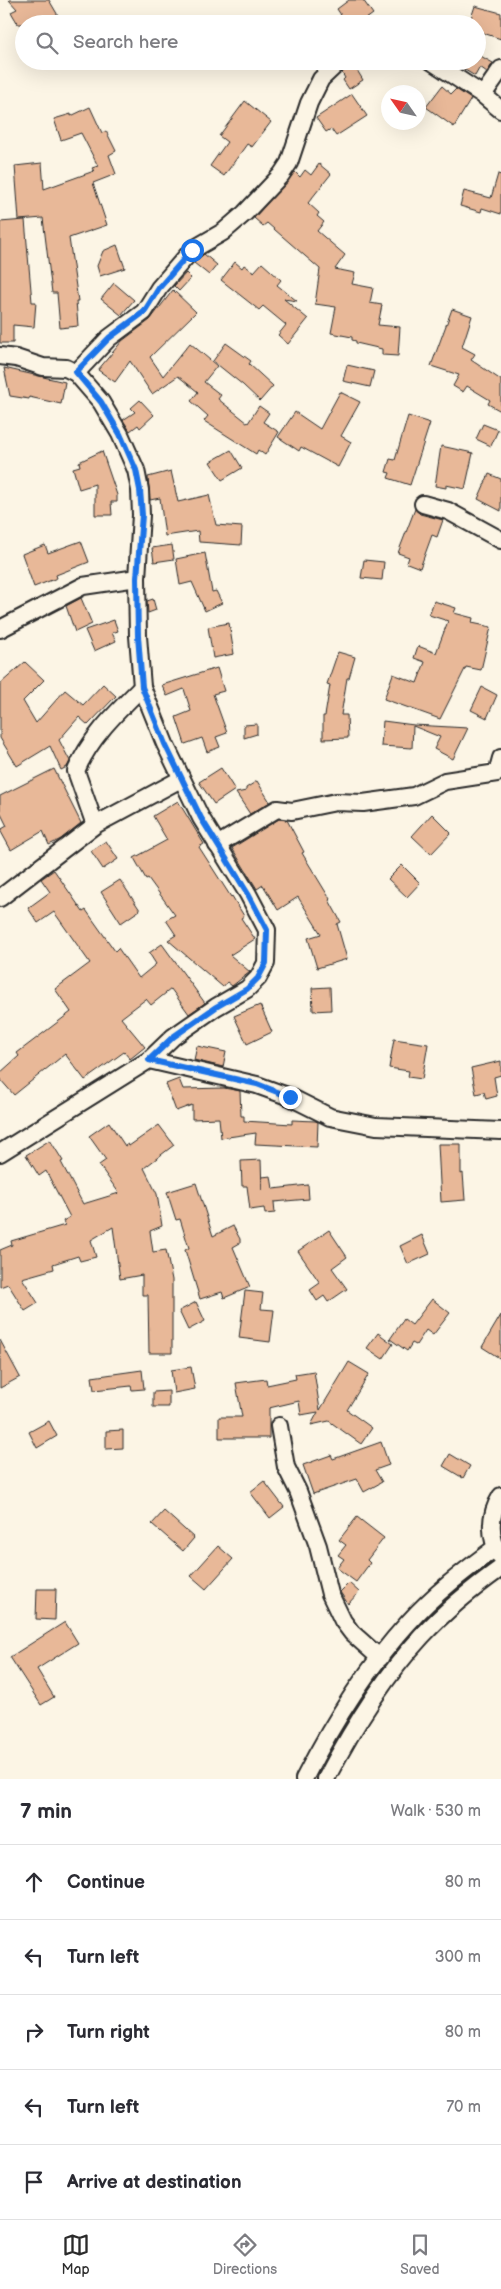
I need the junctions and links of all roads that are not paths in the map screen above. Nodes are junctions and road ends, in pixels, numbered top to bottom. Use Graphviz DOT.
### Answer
graph roads {
  1 [pos="501,69"];
  2 [pos="330,70"];
  3 [pos="445,70"];
  4 [pos="483,95"];
  5 [pos="501,110"];
  6 [pos="0,356"];
  7 [pos="76,372"];
  8 [pos="423,504"];
  9 [pos="501,540"];
  10 [pos="137,578"];
  11 [pos="0,629"];
  12 [pos="142,687"];
  13 [pos="501,758"];
  14 [pos="181,779"];
  15 [pos="95,825"];
  16 [pos="217,845"];
  17 [pos="0,898"];
  18 [pos="149,1060"];
  19 [pos="501,1131"];
  20 [pos="0,1153"];
  21 [pos="279,1426"];
  22 [pos="501,1496"];
  23 [pos="498,1553"];
  24 [pos="501,1568"];
  25 [pos="380,1658"];
  26 [pos="304,1779"];
  27 [pos="326,1779"];
  1 -- 4 [label="street"];
  2 -- 7 [label="street"];
  3 -- 4 [label="street"];
  4 -- 5 [label="street"];
  6 -- 7 [label="street"];
  7 -- 10 [label="street"];
  8 -- 9 [label="street"];
  10 -- 11 [label="street"];
  10 -- 12 [label="street"];
  12 -- 14 [label="street"];
  12 -- 15 [label="street"];
  13 -- 16 [label="street"];
  14 -- 15 [label="street"];
  14 -- 16 [label="street"];
  15 -- 17 [label="street"];
  16 -- 18 [label="street"];
  18 -- 19 [label="street"];
  18 -- 20 [label="street"];
  21 -- 25 [label="street"];
  22 -- 23 [label="street"];
  23 -- 25 [label="street"];
  24 -- 27 [label="street"];
  25 -- 26 [label="street"];
}
